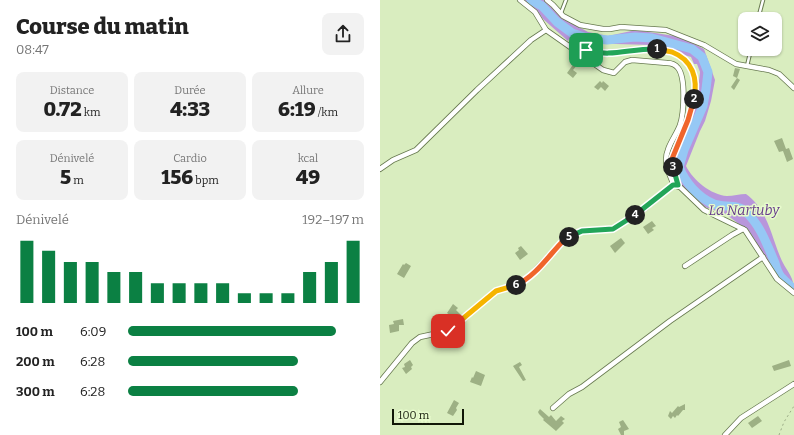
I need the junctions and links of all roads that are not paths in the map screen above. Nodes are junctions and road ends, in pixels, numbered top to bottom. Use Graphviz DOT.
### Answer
graph roads {
  1 [pos="520,0"];
  2 [pos="546,0"];
  3 [pos="566,0"];
  4 [pos="763,0"];
  5 [pos="760,12"];
  6 [pos="561,14"];
  7 [pos="546,30"];
  8 [pos="749,56"];
  9 [pos="747,66"];
  10 [pos="794,88"];
  11 [pos="380,169"];
  12 [pos="673,185"];
  13 [pos="743,229"];
  14 [pos="763,257"];
  15 [pos="685,266"];
  16 [pos="794,293"];
  17 [pos="380,382"];
  18 [pos="794,384"];
  19 [pos="553,408"];
  20 [pos="725,435"];
  1 -- 7 [label="street"];
  2 -- 6 [label="street"];
  3 -- 6 [label="lane"];
  4 -- 5 [label="lane"];
  6 -- 9 [label="street"];
  7 -- 11 [label="street"];
  7 -- 12 [label="street"];
  8 -- 9 [label="lane"];
  9 -- 10 [label="street"];
  12 -- 13 [label="street"];
  12 -- 17 [label="street"];
  13 -- 14 [label="street"];
  13 -- 15 [label="street"];
  14 -- 16 [label="street"];
  14 -- 19 [label="street"];
  18 -- 20 [label="street"];
}
